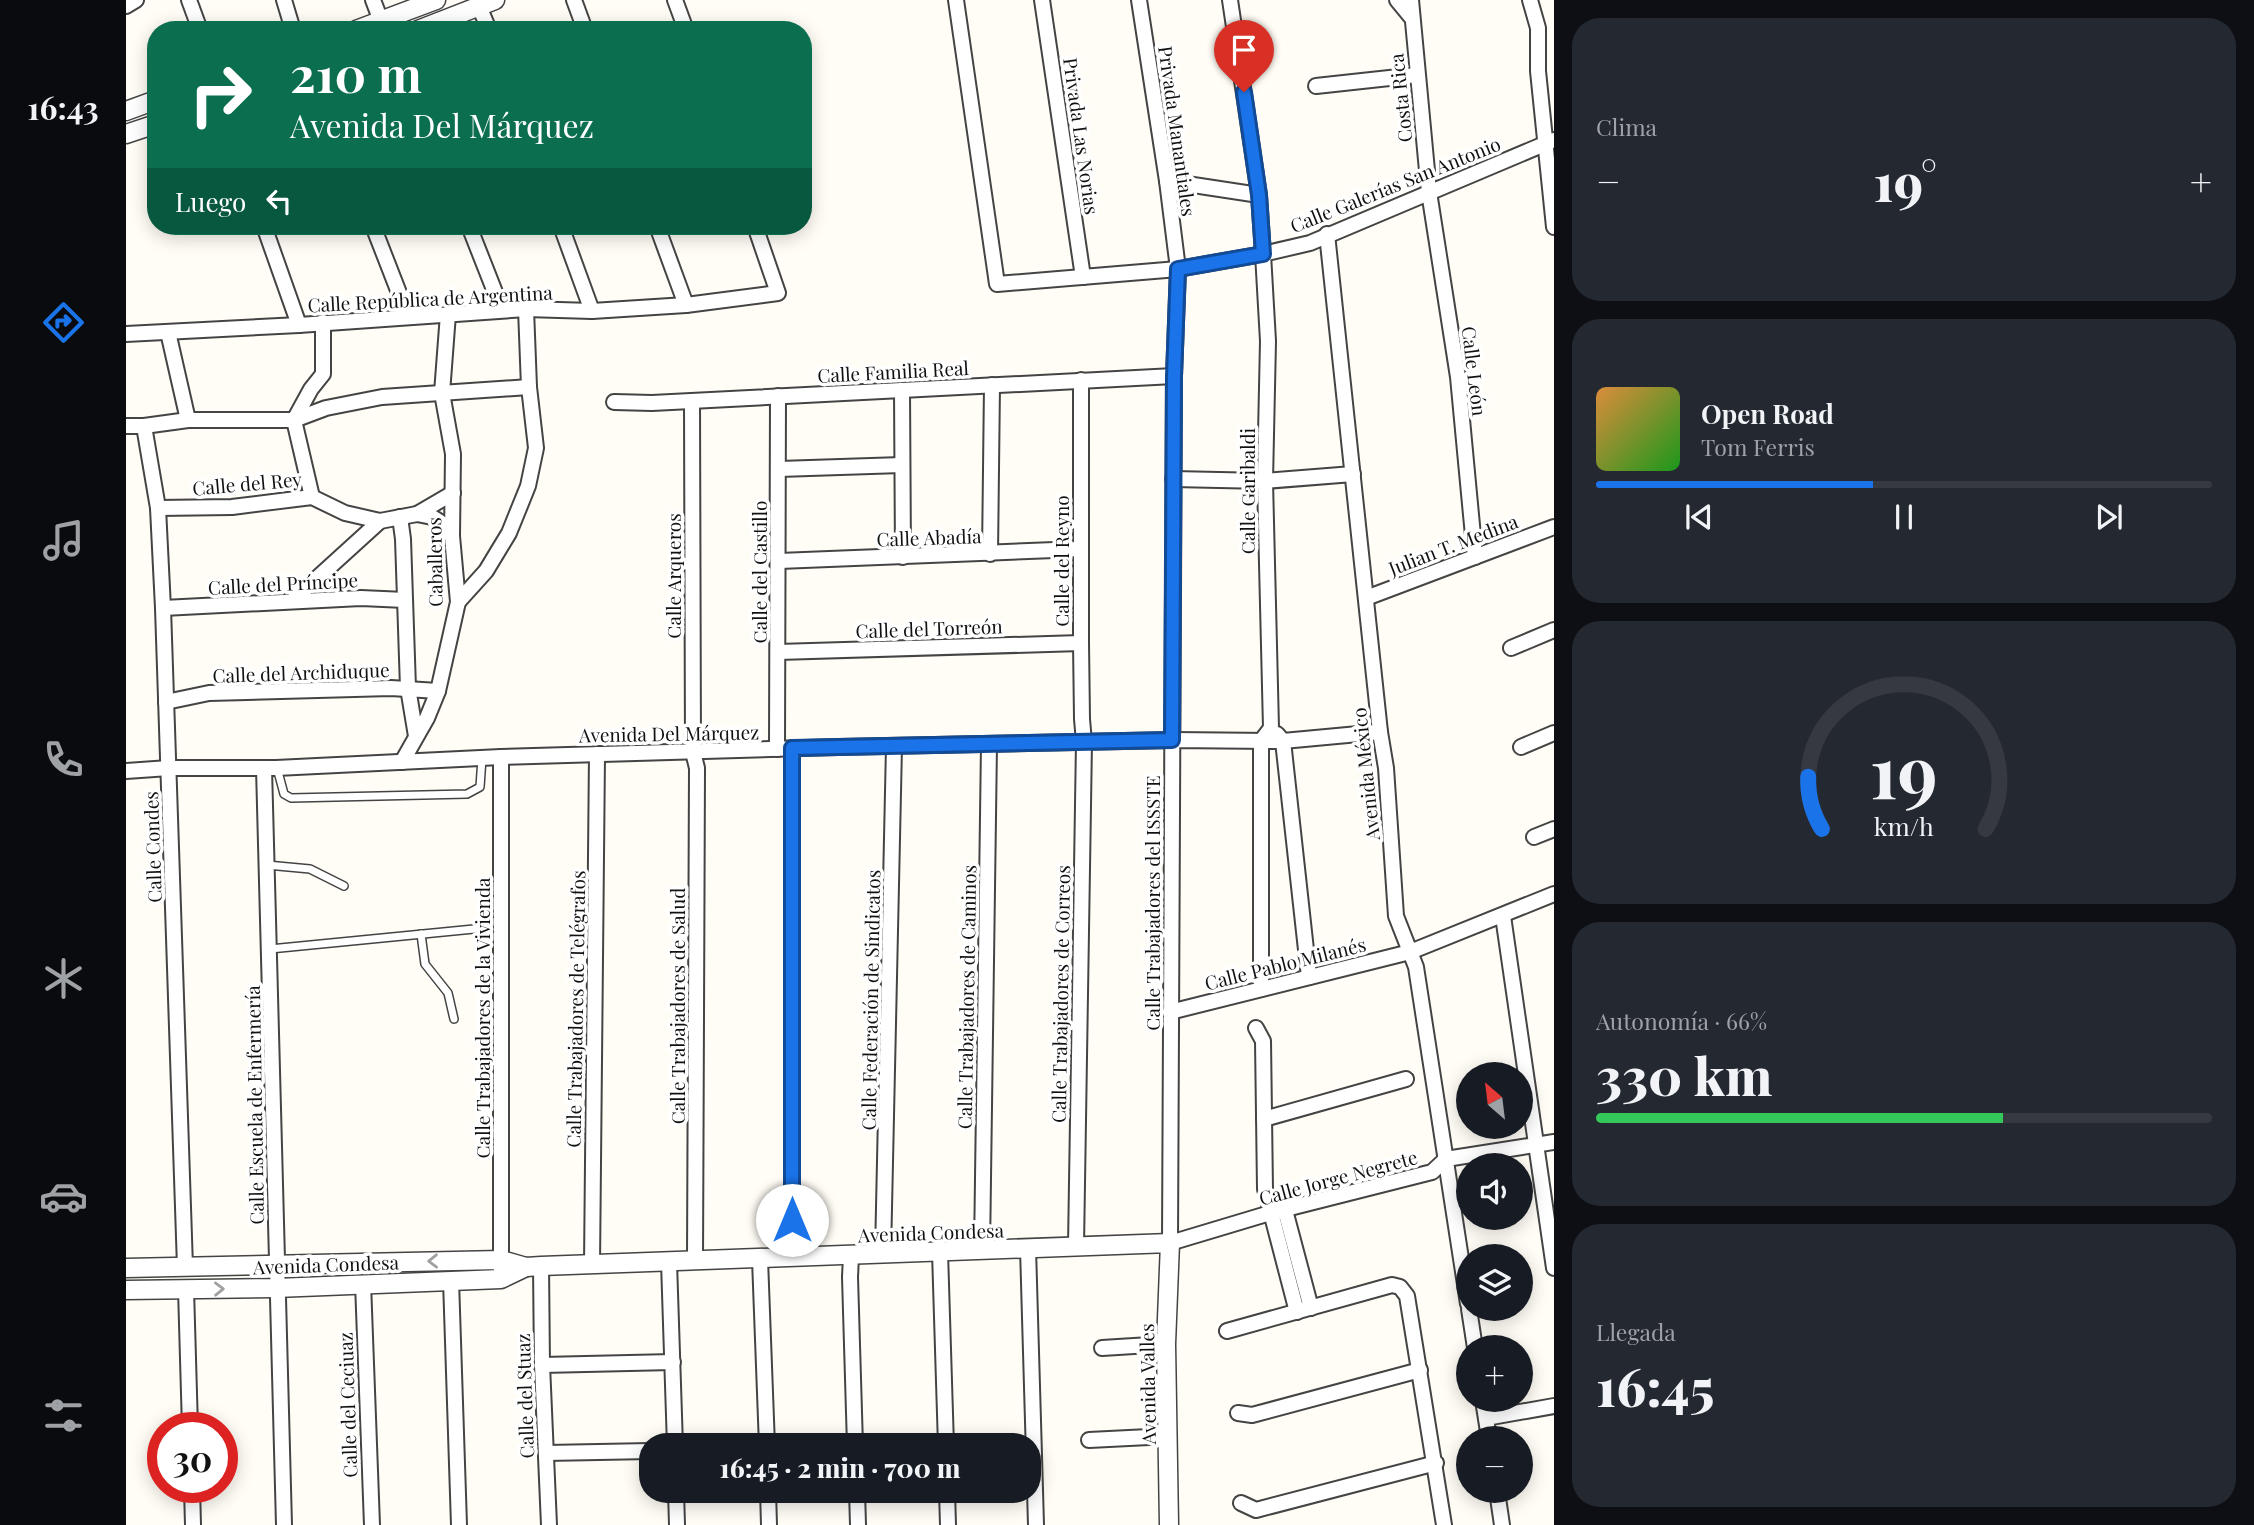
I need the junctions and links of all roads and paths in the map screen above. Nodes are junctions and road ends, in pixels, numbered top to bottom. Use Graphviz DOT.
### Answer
graph roads {
  1 [pos="189,0"];
  2 [pos="284,0"];
  3 [pos="373,0"];
  4 [pos="436,0"];
  5 [pos="574,0"];
  6 [pos="675,0"];
  7 [pos="956,0"];
  8 [pos="1042,0"];
  9 [pos="1139,0"];
  10 [pos="1230,0"];
  11 [pos="1397,0"];
  12 [pos="1411,0"];
  13 [pos="1530,0"];
  14 [pos="487,3"];
  15 [pos="1411,17"];
  16 [pos="197,21"];
  17 [pos="290,21"];
  18 [pos="381,21"];
  19 [pos="441,21"];
  20 [pos="488,21"];
  21 [pos="582,21"];
  22 [pos="683,21"];
  23 [pos="1417,75"];
  24 [pos="1316,86"];
  25 [pos="147,103"];
  26 [pos="126,111"];
  27 [pos="147,127"];
  28 [pos="126,134"];
  29 [pos="1548,141"];
  30 [pos="1167,181"];
  31 [pos="1429,192"];
  32 [pos="1259,195"];
  33 [pos="1554,227"];
  34 [pos="1327,234"];
  35 [pos="267,235"];
  36 [pos="376,235"];
  37 [pos="473,235"];
  38 [pos="564,235"];
  39 [pos="660,235"];
  40 [pos="758,235"];
  41 [pos="1263,254"];
  42 [pos="1178,269"];
  43 [pos="1083,277"];
  44 [pos="687,305"];
  45 [pos="526,309"];
  46 [pos="502,310"];
  47 [pos="592,311"];
  48 [pos="448,314"];
  49 [pos="408,316"];
  50 [pos="323,322"];
  51 [pos="299,325"];
  52 [pos="168,332"];
  53 [pos="126,334"];
  54 [pos="1174,376"];
  55 [pos="1081,380"];
  56 [pos="992,386"];
  57 [pos="529,387"];
  58 [pos="902,390"];
  59 [pos="442,393"];
  60 [pos="778,396"];
  61 [pos="692,401"];
  62 [pos="614,402"];
  63 [pos="188,420"];
  64 [pos="294,420"];
  65 [pos="126,426"];
  66 [pos="144,426"];
  67 [pos="902,465"];
  68 [pos="779,469"];
  69 [pos="1353,474"];
  70 [pos="1173,480"];
  71 [pos="1265,481"];
  72 [pos="453,493"];
  73 [pos="312,497"];
  74 [pos="158,508"];
  75 [pos="417,514"];
  76 [pos="400,517"];
  77 [pos="380,521"];
  78 [pos="1554,527"];
  79 [pos="452,536"];
  80 [pos="1080,549"];
  81 [pos="990,554"];
  82 [pos="903,557"];
  83 [pos="1475,557"];
  84 [pos="779,561"];
  85 [pos="1366,597"];
  86 [pos="405,600"];
  87 [pos="292,601"];
  88 [pos="458,602"];
  89 [pos="163,608"];
  90 [pos="1554,630"];
  91 [pos="1081,643"];
  92 [pos="1511,648"];
  93 [pos="778,652"];
  94 [pos="408,688"];
  95 [pos="438,691"];
  96 [pos="166,702"];
  97 [pos="1271,728"];
  98 [pos="1380,732"];
  99 [pos="1554,733"];
  100 [pos="416,736"];
  101 [pos="1172,740"];
  102 [pos="1261,741"];
  103 [pos="1283,741"];
  104 [pos="1084,742"];
  105 [pos="989,744"];
  106 [pos="894,746"];
  107 [pos="1521,747"];
  108 [pos="784,749"];
  109 [pos="693,752"];
  110 [pos="597,754"];
  111 [pos="501,757"];
  112 [pos="482,758"];
  113 [pos="402,762"];
  114 [pos="169,768"];
  115 [pos="270,768"];
  116 [pos="126,771"];
  117 [pos="1554,829"];
  118 [pos="1534,837"];
  119 [pos="267,865"];
  120 [pos="344,886"];
  121 [pos="1554,894"];
  122 [pos="1503,916"];
  123 [pos="474,929"];
  124 [pos="421,934"];
  125 [pos="270,949"];
  126 [pos="1410,952"];
  127 [pos="1309,977"];
  128 [pos="1261,989"];
  129 [pos="1170,1012"];
  130 [pos="454,1019"];
  131 [pos="1256,1028"];
  132 [pos="1406,1079"];
  133 [pos="1264,1119"];
  134 [pos="1554,1142"];
  135 [pos="1535,1145"];
  136 [pos="1446,1159"];
  137 [pos="1278,1211"];
  138 [pos="1170,1243"];
  139 [pos="1459,1244"];
  140 [pos="1076,1246"];
  141 [pos="1028,1248"];
  142 [pos="982,1251"];
  143 [pos="940,1252"];
  144 [pos="883,1254"];
  145 [pos="851,1256"];
  146 [pos="792,1258"];
  147 [pos="760,1259"];
  148 [pos="501,1260"];
  149 [pos="695,1261"];
  150 [pos="669,1262"];
  151 [pos="276,1265"];
  152 [pos="592,1265"];
  153 [pos="185,1267"];
  154 [pos="533,1267"];
  155 [pos="126,1268"];
  156 [pos="1554,1268"];
  157 [pos="501,1279"];
  158 [pos="451,1280"];
  159 [pos="363,1283"];
  160 [pos="276,1288"];
  161 [pos="186,1289"];
  162 [pos="126,1290"];
  163 [pos="1304,1310"];
  164 [pos="1227,1331"];
  165 [pos="1166,1344"];
  166 [pos="1102,1348"];
  167 [pos="673,1362"];
  168 [pos="542,1365"];
  169 [pos="1420,1370"];
  170 [pos="1554,1406"];
  171 [pos="190,1412"];
  172 [pos="1238,1412"];
  173 [pos="1485,1412"];
  174 [pos="1486,1418"];
  175 [pos="1487,1426"];
  176 [pos="675,1433"];
  177 [pos="767,1433"];
  178 [pos="855,1433"];
  179 [pos="946,1433"];
  180 [pos="1169,1436"];
  181 [pos="1089,1440"];
  182 [pos="639,1451"];
  183 [pos="546,1453"];
  184 [pos="1436,1463"];
  185 [pos="192,1503"];
  186 [pos="676,1503"];
  187 [pos="768,1503"];
  188 [pos="857,1503"];
  189 [pos="947,1503"];
  190 [pos="1241,1503"];
  191 [pos="1499,1503"];
  192 [pos="193,1525"];
  193 [pos="284,1525"];
  194 [pos="372,1525"];
  195 [pos="459,1525"];
  196 [pos="549,1525"];
  197 [pos="677,1525"];
  198 [pos="769,1525"];
  199 [pos="858,1525"];
  200 [pos="948,1525"];
  201 [pos="1036,1525"];
  202 [pos="1161,1525"];
  203 [pos="1169,1525"];
  204 [pos="1444,1525"];
  205 [pos="1503,1525"];
  1 -- 16 [label="street"];
  2 -- 17 [label="street"];
  3 -- 18 [label="street"];
  4 -- 18 [label="street"];
  5 -- 21 [label="street"];
  6 -- 22 [label="street"];
  7 -- 43 [label="street, Calle Galerías San Antonio"];
  8 -- 43 [label="street, Privada Las Norias"];
  9 -- 30 [label="street, Privada Manantiales"];
  10 -- 32 [label="street, Calle Garibaldi"];
  11 -- 15 [label="street"];
  12 -- 15 [label="street, Costa Rica"];
  13 -- 29 [label="street"];
  14 -- 19 [label="street"];
  14 -- 20 [label="street"];
  15 -- 23 [label="street, Costa Rica"];
  23 -- 24 [label="street"];
  23 -- 31 [label="street, Costa Rica"];
  25 -- 26 [label="street"];
  27 -- 28 [label="street"];
  29 -- 31 [label="street, Calle Galerías San Antonio"];
  29 -- 33 [label="street"];
  30 -- 32 [label="street"];
  30 -- 42 [label="street, Privada Manantiales"];
  31 -- 34 [label="street, Calle Galerías San Antonio"];
  31 -- 83 [label="street, Calle León"];
  32 -- 41 [label="street, Calle Garibaldi"];
  34 -- 41 [label="street, Calle Galerías San Antonio"];
  34 -- 69 [label="street, Avenida México"];
  35 -- 51 [label="street"];
  36 -- 49 [label="street"];
  37 -- 46 [label="street"];
  38 -- 47 [label="street"];
  39 -- 44 [label="street"];
  40 -- 44 [label="street, Calle República de Argentina"];
  41 -- 42 [label="street, Calle Galerías San Antonio"];
  41 -- 71 [label="street, Calle Garibaldi"];
  42 -- 43 [label="street, Calle Galerías San Antonio"];
  42 -- 54 [label="street, Calle Trabajadores del ISSSTE"];
  44 -- 47 [label="street, Calle República de Argentina"];
  45 -- 46 [label="street, Calle República de Argentina"];
  45 -- 47 [label="street, Calle República de Argentina"];
  45 -- 57 [label="street"];
  46 -- 48 [label="street, Calle República de Argentina"];
  48 -- 49 [label="street, Calle República de Argentina"];
  48 -- 59 [label="street, Caballeros"];
  49 -- 50 [label="street, Calle República de Argentina"];
  50 -- 51 [label="street, Calle República de Argentina"];
  50 -- 64 [label="street"];
  51 -- 52 [label="street, Calle República de Argentina"];
  52 -- 53 [label="street, Calle República de Argentina"];
  52 -- 63 [label="street"];
  54 -- 55 [label="street, Calle Familia Real"];
  54 -- 70 [label="street, Calle Trabajadores del ISSSTE"];
  55 -- 56 [label="street, Calle Familia Real"];
  55 -- 80 [label="street, Calle del Reyno"];
  56 -- 58 [label="street, Calle Familia Real"];
  56 -- 81 [label="street"];
  57 -- 59 [label="street"];
  57 -- 88 [label="street"];
  58 -- 60 [label="street, Calle Familia Real"];
  58 -- 67 [label="street"];
  59 -- 64 [label="street"];
  59 -- 72 [label="street, Caballeros"];
  60 -- 61 [label="street, Calle Familia Real"];
  60 -- 68 [label="street, Calle del Castillo"];
  61 -- 62 [label="street, Calle Familia Real"];
  61 -- 109 [label="street, Calle Arqueros"];
  63 -- 64 [label="street"];
  63 -- 66 [label="street"];
  64 -- 73 [label="street"];
  65 -- 66 [label="street"];
  66 -- 74 [label="street, Calle Condes"];
  67 -- 68 [label="street"];
  67 -- 82 [label="street"];
  68 -- 84 [label="street, Calle del Castillo"];
  69 -- 71 [label="street"];
  69 -- 85 [label="street, Avenida México"];
  70 -- 71 [label="street"];
  70 -- 101 [label="street, Calle Trabajadores del ISSSTE"];
  71 -- 97 [label="street, Calle Garibaldi"];
  72 -- 75 [label="street"];
  72 -- 79 [label="street, Caballeros"];
  73 -- 74 [label="street, Calle del Rey"];
  73 -- 77 [label="street, Calle del Rey"];
  74 -- 89 [label="street, Calle Condes"];
  75 -- 76 [label="street, Calle del Rey"];
  75 -- 79 [label="street"];
  76 -- 77 [label="street, Calle del Rey"];
  76 -- 86 [label="street"];
  77 -- 87 [label="street"];
  78 -- 83 [label="street, Julian T. Medina"];
  79 -- 88 [label="street, Caballeros"];
  80 -- 81 [label="street, Calle Abadía"];
  80 -- 91 [label="street, Calle del Reyno"];
  81 -- 82 [label="street, Calle Abadía"];
  82 -- 84 [label="street, Calle Abadía"];
  83 -- 85 [label="street, Julian T. Medina"];
  84 -- 93 [label="street, Calle del Castillo"];
  85 -- 98 [label="street, Avenida México"];
  86 -- 87 [label="street, Calle del Príncipe"];
  86 -- 94 [label="street"];
  87 -- 89 [label="street, Calle del Príncipe"];
  88 -- 95 [label="street, Caballeros"];
  89 -- 96 [label="street, Calle Condes"];
  90 -- 92 [label="street"];
  91 -- 93 [label="street, Calle del Torreón"];
  91 -- 104 [label="street, Calle del Reyno"];
  93 -- 108 [label="street, Calle del Castillo"];
  94 -- 95 [label="street, Calle del Archiduque"];
  94 -- 96 [label="street, Calle del Archiduque"];
  94 -- 100 [label="street"];
  95 -- 100 [label="street, Caballeros"];
  96 -- 114 [label="street, Calle Condes"];
  97 -- 102 [label="street"];
  97 -- 103 [label="street"];
  98 -- 103 [label="street, Avenida Del Márquez"];
  98 -- 126 [label="street, Avenida México"];
  99 -- 107 [label="street"];
  100 -- 113 [label="street, Caballeros"];
  101 -- 102 [label="street, Avenida Del Márquez"];
  101 -- 104 [label="street, Avenida Del Márquez"];
  101 -- 129 [label="street, Calle Trabajadores del ISSSTE"];
  102 -- 103 [label="street, Avenida Del Márquez"];
  102 -- 128 [label="street"];
  103 -- 127 [label="street"];
  104 -- 105 [label="street, Avenida Del Márquez"];
  104 -- 140 [label="street, Calle Trabajadores de Correos"];
  105 -- 106 [label="street, Avenida Del Márquez"];
  105 -- 142 [label="street, Calle Trabajadores de Caminos"];
  106 -- 108 [label="street, Avenida Del Márquez"];
  106 -- 144 [label="street, Calle Federación de Sindicatos"];
  108 -- 109 [label="street, Avenida Del Márquez"];
  108 -- 146 [label="street, Calle del Castillo"];
  109 -- 110 [label="street, Avenida Del Márquez"];
  109 -- 149 [label="street, Calle Trabajadores de Salud"];
  110 -- 111 [label="street, Avenida Del Márquez"];
  110 -- 152 [label="street, Calle Trabajadores de Telégrafos"];
  111 -- 112 [label="street, Avenida Del Márquez"];
  111 -- 148 [label="street, Calle Trabajadores de la Vivienda"];
  112 -- 113 [label="street, Avenida Del Márquez"];
  112 -- 115 [label="lane"];
  113 -- 115 [label="street, Avenida Del Márquez"];
  114 -- 115 [label="street, Avenida Del Márquez"];
  114 -- 116 [label="street, Avenida Del Márquez"];
  114 -- 153 [label="street, Calle Condes"];
  115 -- 119 [label="street, Calle Escuela de Enfermería"];
  117 -- 118 [label="street"];
  119 -- 120 [label="lane"];
  119 -- 125 [label="street, Calle Escuela de Enfermería"];
  121 -- 122 [label="street, Calle Pablo Milanés"];
  122 -- 126 [label="street, Calle Pablo Milanés"];
  122 -- 135 [label="street"];
  123 -- 124 [label="lane"];
  124 -- 125 [label="lane"];
  124 -- 130 [label="lane"];
  125 -- 151 [label="street, Calle Escuela de Enfermería"];
  126 -- 127 [label="street, Calle Pablo Milanés"];
  126 -- 136 [label="street, Avenida México"];
  127 -- 128 [label="street, Calle Pablo Milanés"];
  128 -- 129 [label="street, Calle Pablo Milanés"];
  129 -- 138 [label="street, Calle Trabajadores del ISSSTE"];
  131 -- 133 [label="street"];
  132 -- 133 [label="street"];
  133 -- 137 [label="street"];
  134 -- 135 [label="street, Calle Jorge Negrete"];
  135 -- 136 [label="street, Calle Jorge Negrete"];
  135 -- 156 [label="street"];
  136 -- 137 [label="street, Calle Jorge Negrete"];
  136 -- 139 [label="street, Avenida México"];
  137 -- 138 [label="street, Calle Jorge Negrete"];
  137 -- 163 [label="street"];
  138 -- 140 [label="street, Avenida Condesa"];
  138 -- 165 [label="street, Avenida Valles"];
  140 -- 141 [label="street, Avenida Condesa"];
  141 -- 142 [label="street, Avenida Condesa"];
  141 -- 201 [label="street"];
  142 -- 143 [label="street, Avenida Condesa"];
  143 -- 144 [label="street, Avenida Condesa"];
  143 -- 179 [label="street"];
  144 -- 145 [label="street, Avenida Condesa"];
  145 -- 146 [label="street, Avenida Condesa"];
  145 -- 178 [label="street"];
  146 -- 147 [label="street, Avenida Condesa"];
  147 -- 149 [label="street, Avenida Condesa"];
  147 -- 177 [label="street"];
  148 -- 151 [label="street, Avenida Condesa, one-way"];
  148 -- 154 [label="street, Avenida Condesa"];
  148 -- 157 [label="street, Calle Trabajadores de la Vivienda"];
  149 -- 150 [label="street, Avenida Condesa"];
  150 -- 152 [label="street, Avenida Condesa"];
  150 -- 167 [label="street"];
  151 -- 153 [label="street, Avenida Condesa"];
  151 -- 160 [label="street, Calle Escuela de Enfermería"];
  152 -- 154 [label="street, Avenida Condesa"];
  153 -- 155 [label="street, Avenida Condesa"];
  154 -- 157 [label="street, Avenida Condesa"];
  154 -- 168 [label="street, Calle del Stuaz"];
  157 -- 158 [label="street, Avenida Condesa"];
  158 -- 159 [label="street, Avenida Condesa"];
  158 -- 195 [label="street"];
  159 -- 160 [label="street, Avenida Condesa"];
  159 -- 194 [label="street, Calle del Ceciuaz"];
  161 -- 160 [label="street, Avenida Condesa, one-way"];
  160 -- 193 [label="street, Calle Escuela de Enfermería"];
  161 -- 162 [label="street, Avenida Condesa"];
  161 -- 171 [label="street"];
  163 -- 164 [label="street"];
  163 -- 169 [label="street"];
  165 -- 166 [label="street"];
  165 -- 180 [label="street, Avenida Valles"];
  167 -- 168 [label="street"];
  167 -- 176 [label="street"];
  168 -- 183 [label="street, Calle del Stuaz"];
  169 -- 172 [label="street"];
  169 -- 184 [label="street"];
  170 -- 174 [label="street"];
  173 -- 174 [label="street"];
  174 -- 175 [label="street"];
  180 -- 181 [label="street"];
  180 -- 203 [label="street, Avenida Valles"];
  182 -- 183 [label="street"];
  183 -- 196 [label="street, Calle del Stuaz"];
  184 -- 190 [label="street"];
  184 -- 204 [label="street"];
  185 -- 192 [label="street"];
  186 -- 197 [label="street"];
  187 -- 198 [label="street"];
  188 -- 199 [label="street"];
  189 -- 200 [label="street"];
  191 -- 205 [label="street"];
  202 -- 203 [label="street"];
}
